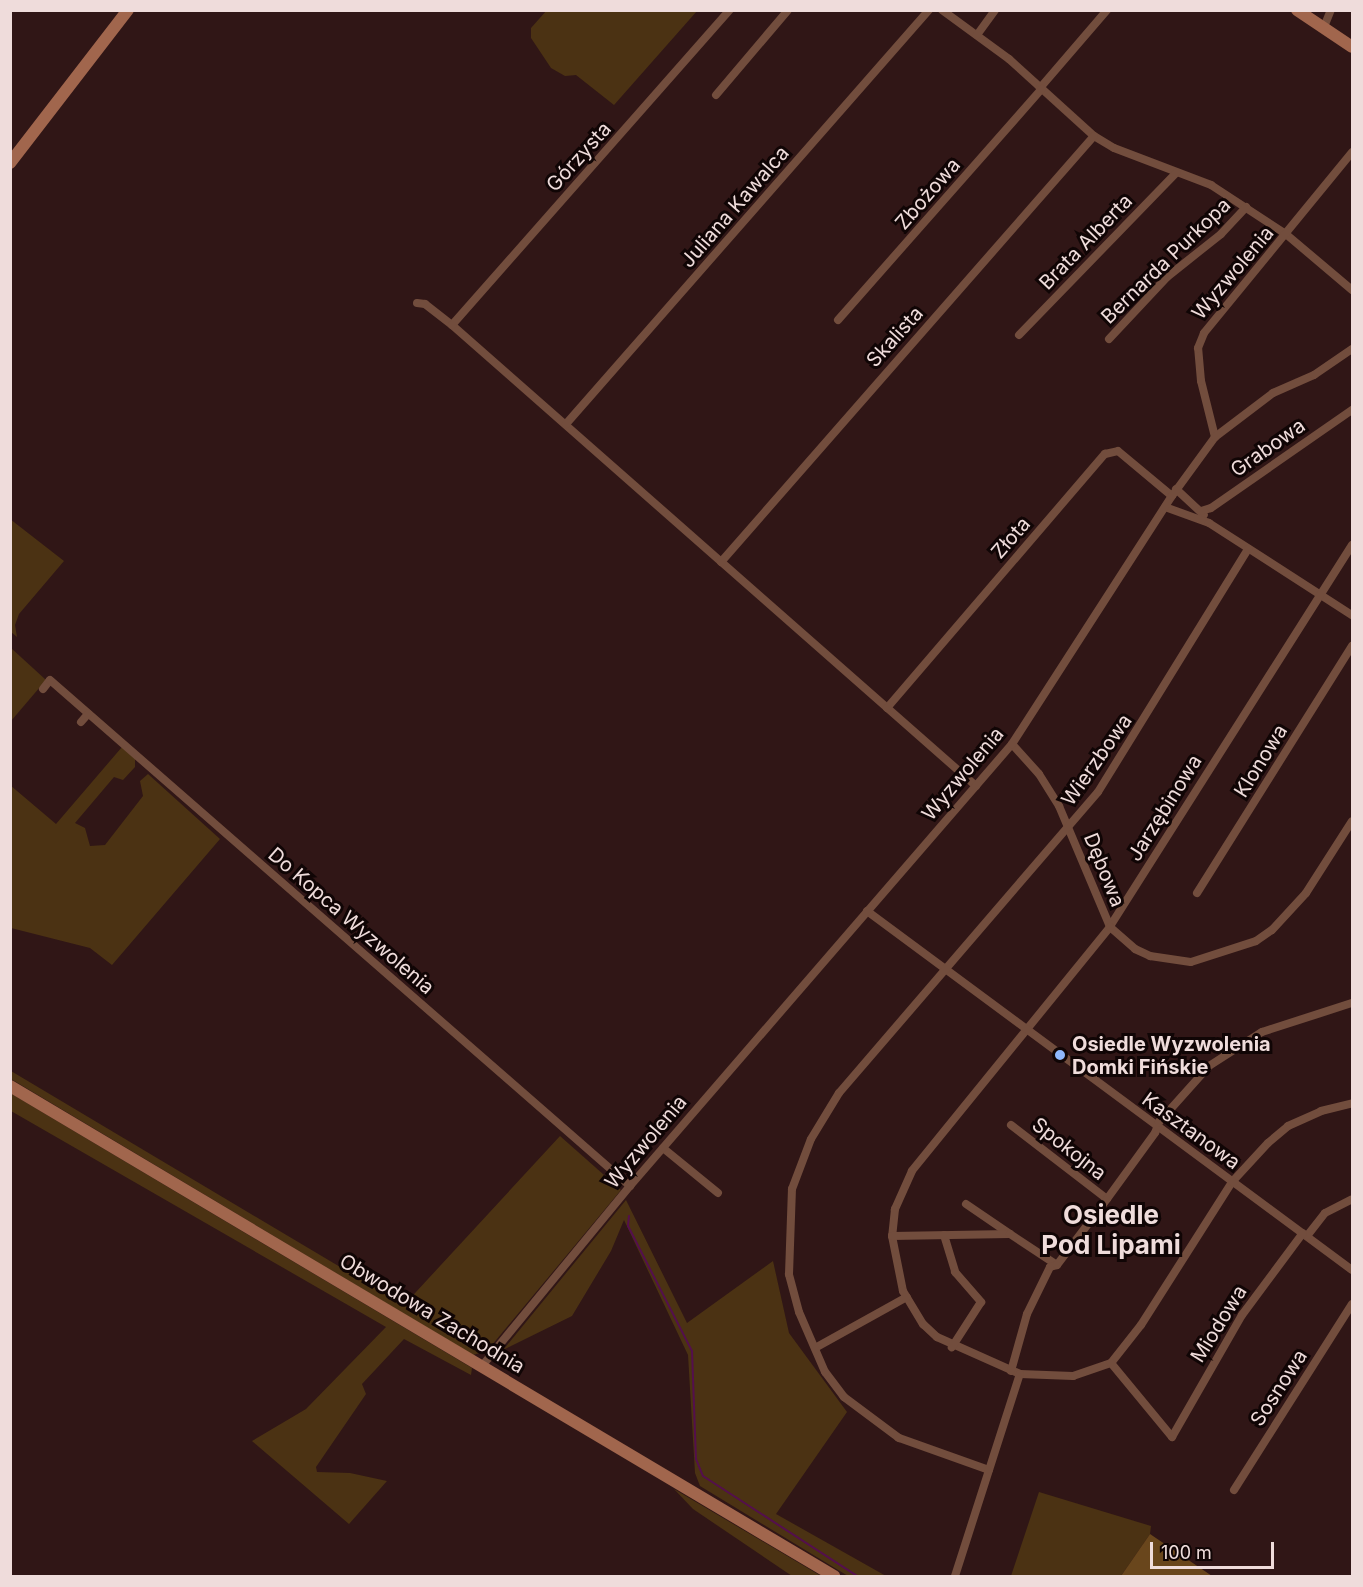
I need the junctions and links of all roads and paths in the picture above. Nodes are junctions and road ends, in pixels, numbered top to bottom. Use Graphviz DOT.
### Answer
graph roads {
  1 [pos="128,10"];
  2 [pos="729,10"];
  3 [pos="788,10"];
  4 [pos="929,10"];
  5 [pos="942,10"];
  6 [pos="995,10"];
  7 [pos="1107,10"];
  8 [pos="1297,10"];
  9 [pos="1331,10"];
  10 [pos="1324,27"];
  11 [pos="977,35"];
  12 [pos="1353,47"];
  13 [pos="1041,89"];
  14 [pos="716,95"];
  15 [pos="1095,136"];
  16 [pos="1353,152"];
  17 [pos="10,163"];
  18 [pos="1176,173"];
  19 [pos="1246,207"];
  20 [pos="1287,235"];
  21 [pos="1353,290"];
  22 [pos="417,303"];
  23 [pos="838,320"];
  24 [pos="452,325"];
  25 [pos="1019,335"];
  26 [pos="1109,339"];
  27 [pos="1353,349"];
  28 [pos="1353,410"];
  29 [pos="566,424"];
  30 [pos="1215,437"];
  31 [pos="1174,493"];
  32 [pos="1165,507"];
  33 [pos="1202,511"];
  34 [pos="1209,523"];
  35 [pos="1353,545"];
  36 [pos="1248,549"];
  37 [pos="721,562"];
  38 [pos="1318,594"];
  39 [pos="1353,615"];
  40 [pos="1353,646"];
  41 [pos="43,689"];
  42 [pos="886,708"];
  43 [pos="88,714"];
  44 [pos="81,722"];
  45 [pos="120,742"];
  46 [pos="1012,744"];
  47 [pos="113,751"];
  48 [pos="976,786"];
  49 [pos="1353,821"];
  50 [pos="1069,828"];
  51 [pos="1197,893"];
  52 [pos="867,911"];
  53 [pos="1110,927"];
  54 [pos="943,968"];
  55 [pos="1353,1003"];
  56 [pos="1026,1030"];
  57 [pos="10,1086"];
  58 [pos="1353,1103"];
  59 [pos="1011,1125"];
  60 [pos="1157,1127"];
  61 [pos="663,1148"];
  62 [pos="1232,1182"];
  63 [pos="630,1186"];
  64 [pos="718,1192"];
  65 [pos="1107,1199"];
  66 [pos="1353,1199"];
  67 [pos="966,1204"];
  68 [pos="1010,1234"];
  69 [pos="944,1235"];
  70 [pos="1305,1235"];
  71 [pos="892,1236"];
  72 [pos="1057,1265"];
  73 [pos="1353,1270"];
  74 [pos="907,1297"];
  75 [pos="1353,1304"];
  76 [pos="952,1347"];
  77 [pos="815,1348"];
  78 [pos="1111,1363"];
  79 [pos="482,1366"];
  80 [pos="1016,1372"];
  81 [pos="989,1470"];
  82 [pos="1234,1490"];
  83 [pos="834,1576"];
  84 [pos="955,1576"];
  1 -- 17 [label="main road"];
  2 -- 24 [label="street, Górzysta"];
  3 -- 14 [label="street"];
  4 -- 29 [label="street, Juliana Kawalca"];
  5 -- 11 [label="street"];
  6 -- 11 [label="street"];
  7 -- 13 [label="street, Zbożowa"];
  8 -- 10 [label="main road"];
  9 -- 10 [label="street"];
  10 -- 12 [label="main road"];
  11 -- 13 [label="street"];
  13 -- 15 [label="street"];
  13 -- 23 [label="street, Zbożowa"];
  15 -- 18 [label="street"];
  15 -- 37 [label="street, Skalista"];
  16 -- 20 [label="street, Wyzwolenia"];
  18 -- 19 [label="street"];
  18 -- 25 [label="street, Brata Alberta"];
  19 -- 20 [label="street"];
  19 -- 26 [label="street, Bernarda Purkopa"];
  20 -- 21 [label="street"];
  20 -- 30 [label="street, Wyzwolenia"];
  22 -- 24 [label="street"];
  24 -- 29 [label="street"];
  27 -- 30 [label="street"];
  28 -- 33 [label="street, Grabowa"];
  29 -- 37 [label="street"];
  30 -- 31 [label="street, Wyzwolenia"];
  31 -- 32 [label="street, Wyzwolenia"];
  31 -- 33 [label="street"];
  31 -- 42 [label="street, Złota"];
  32 -- 34 [label="street"];
  32 -- 46 [label="street, Wyzwolenia"];
  33 -- 34 [label="street"];
  34 -- 36 [label="street"];
  35 -- 38 [label="street, Jarzębinowa"];
  36 -- 38 [label="street"];
  36 -- 50 [label="street, Wierzbowa"];
  37 -- 42 [label="street"];
  38 -- 39 [label="street"];
  38 -- 53 [label="street, Jarzębinowa"];
  40 -- 51 [label="street, Klonowa"];
  41 -- 43 [label="street, Do Kopca Wyzwolenia"];
  42 -- 48 [label="street"];
  43 -- 44 [label="street"];
  43 -- 45 [label="street, Do Kopca Wyzwolenia"];
  45 -- 47 [label="street"];
  45 -- 63 [label="street, Do Kopca Wyzwolenia"];
  46 -- 48 [label="street, Wyzwolenia"];
  46 -- 50 [label="street, Dębowa"];
  48 -- 52 [label="street, Wyzwolenia"];
  49 -- 53 [label="street, Dębowa"];
  50 -- 53 [label="street, Dębowa"];
  50 -- 54 [label="street, Wierzbowa"];
  52 -- 54 [label="street, Kasztanowa"];
  52 -- 61 [label="street, Wyzwolenia"];
  53 -- 56 [label="street, Jarzębinowa"];
  54 -- 56 [label="street, Kasztanowa"];
  54 -- 77 [label="street, Wierzbowa"];
  55 -- 60 [label="street"];
  56 -- 60 [label="street, Kasztanowa"];
  56 -- 71 [label="street, Jarzębinowa"];
  57 -- 79 [label="main road, Obwodowa Zachodnia"];
  58 -- 62 [label="street"];
  59 -- 65 [label="street, Spokojna"];
  60 -- 62 [label="street, Kasztanowa"];
  60 -- 65 [label="street"];
  61 -- 63 [label="street, Wyzwolenia"];
  61 -- 64 [label="street"];
  62 -- 70 [label="street, Kasztanowa"];
  62 -- 78 [label="street"];
  63 -- 79 [label="street, Wyzwolenia"];
  65 -- 72 [label="street"];
  66 -- 70 [label="street, Miodowa"];
  67 -- 68 [label="street"];
  68 -- 69 [label="street"];
  68 -- 72 [label="street"];
  69 -- 71 [label="street"];
  69 -- 76 [label="street"];
  70 -- 73 [label="street, Kasztanowa"];
  70 -- 78 [label="street, Miodowa"];
  71 -- 74 [label="street, Jarzębinowa"];
  72 -- 80 [label="street"];
  74 -- 76 [label="street, Jarzębinowa"];
  74 -- 77 [label="street"];
  75 -- 82 [label="street, Sosnowa"];
  76 -- 80 [label="street, Jarzębinowa"];
  77 -- 81 [label="street, Wierzbowa"];
  78 -- 80 [label="street, Jarzębinowa"];
  79 -- 83 [label="main road, Obwodowa Zachodnia"];
  80 -- 81 [label="street"];
  81 -- 84 [label="street"];
}
